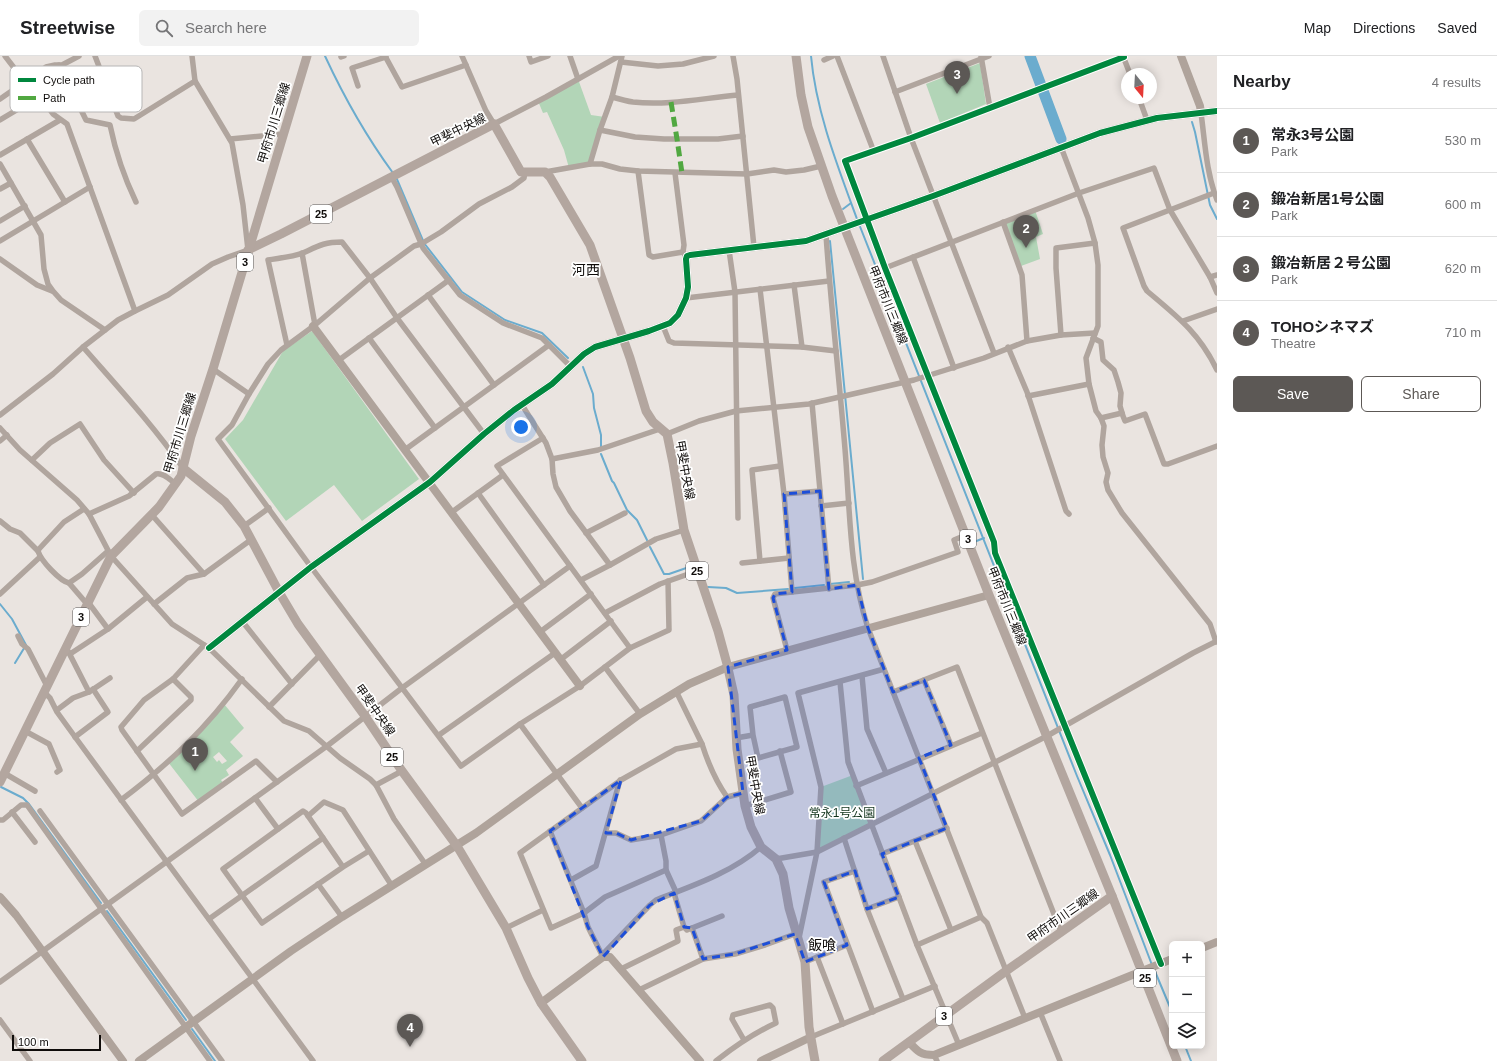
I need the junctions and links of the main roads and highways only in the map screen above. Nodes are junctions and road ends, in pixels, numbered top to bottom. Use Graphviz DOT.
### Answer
graph roads {
  1 [pos="307,56"];
  2 [pos="796,56"];
  3 [pos="248,250"];
  4 [pos="183,468"];
  5 [pos="2,778"];
  6 [pos="1112,896"];
  7 [pos="582,1061"];
  8 [pos="815,1061"];
  9 [pos="883,1061"];
  10 [pos="1177,1061"];
  1 -- 3 [label="main road, 甲府市川三郷線 / 3"];
  2 -- 6 [label="main road, 甲府市川三郷線 / 3"];
  3 -- 4 [label="main road, 甲府市川三郷線 / 3"];
  3 -- 8 [label="main road, 甲斐中央線 / 25"];
  4 -- 5 [label="main road, 甲府市川三郷線 / 3"];
  4 -- 7 [label="main road, 甲斐中央線 / 25"];
  6 -- 9 [label="main road, 甲府市川三郷線 / 3"];
  6 -- 10 [label="main road, 25"];
}
